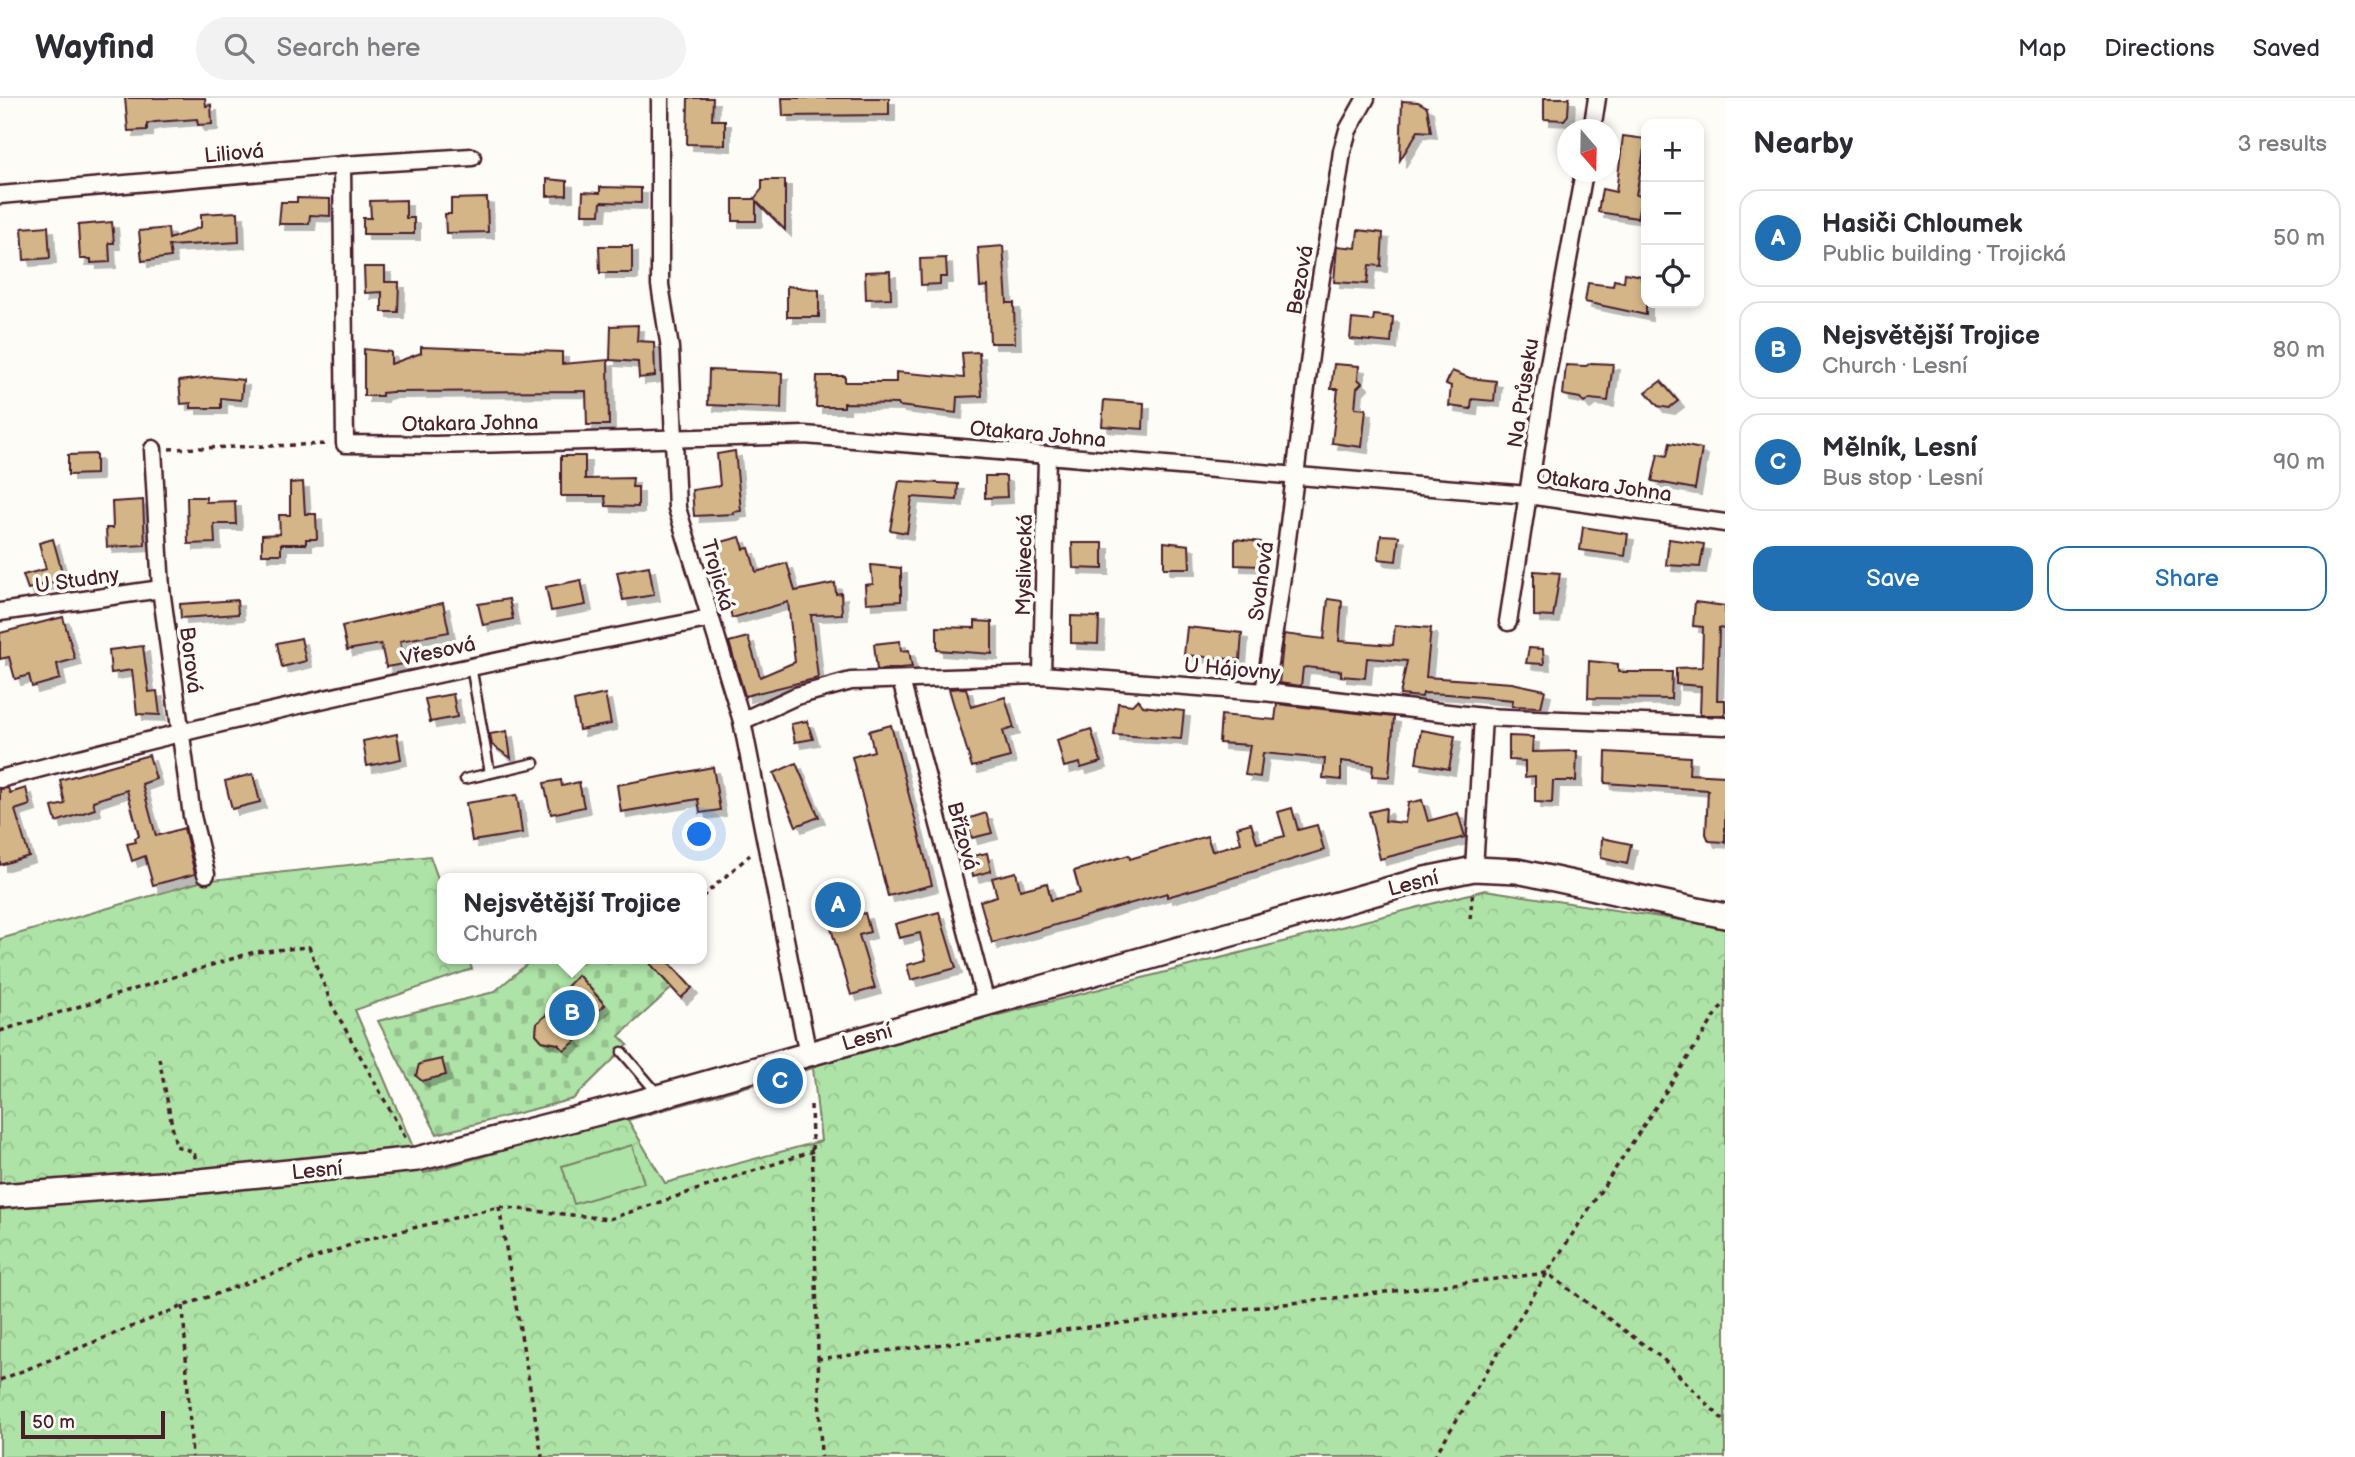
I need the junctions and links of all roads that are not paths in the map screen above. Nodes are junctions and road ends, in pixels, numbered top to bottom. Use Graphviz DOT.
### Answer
graph roads {
  1 [pos="660,98"];
  2 [pos="1366,98"];
  3 [pos="1597,98"];
  4 [pos="1594,119"];
  5 [pos="472,157"];
  6 [pos="342,165"];
  7 [pos="1582,182"];
  8 [pos="0,195"];
  9 [pos="673,440"];
  10 [pos="153,449"];
  11 [pos="1047,456"];
  12 [pos="1294,475"];
  13 [pos="1528,495"];
  14 [pos="1725,523"];
  15 [pos="161,589"];
  16 [pos="0,612"];
  17 [pos="708,619"];
  18 [pos="1508,622"];
  19 [pos="470,664"];
  20 [pos="1042,675"];
  21 [pos="901,680"];
  22 [pos="1264,692"];
  23 [pos="1483,717"];
  24 [pos="742,722"];
  25 [pos="1725,726"];
  26 [pos="179,731"];
  27 [pos="534,763"];
  28 [pos="490,773"];
  29 [pos="0,779"];
  30 [pos="465,779"];
  31 [pos="1474,869"];
  32 [pos="206,874"];
  33 [pos="1725,916"];
  34 [pos="986,1003"];
  35 [pos="622,1052"];
  36 [pos="807,1055"];
  37 [pos="660,1096"];
  38 [pos="0,1196"];
  1 -- 9 [label="street, Trojická"];
  2 -- 12 [label="street, Bezová"];
  3 -- 4 [label="street"];
  5 -- 6 [label="street, Liliová"];
  6 -- 8 [label="street, Liliová"];
  6 -- 9 [label="street, Otakara Johna"];
  7 -- 13 [label="street, Na Průseku"];
  9 -- 11 [label="street, Otakara Johna"];
  9 -- 17 [label="street, Trojická"];
  10 -- 15 [label="street, Borová"];
  11 -- 12 [label="street, Otakara Johna"];
  11 -- 20 [label="street, Myslivecká"];
  12 -- 13 [label="street, Otakara Johna"];
  12 -- 22 [label="street, Svahová"];
  13 -- 14 [label="street, Otakara Johna"];
  13 -- 18 [label="street, Na Průseku"];
  15 -- 16 [label="street, U Studny"];
  15 -- 26 [label="street, Borová"];
  17 -- 19 [label="street, Vřesová"];
  17 -- 24 [label="street, Trojická"];
  19 -- 26 [label="street, Vřesová"];
  19 -- 28 [label="lane"];
  20 -- 21 [label="street, U Hájovny"];
  20 -- 22 [label="street, U Hájovny"];
  21 -- 24 [label="street, U Hájovny"];
  21 -- 34 [label="street, Břízová"];
  22 -- 23 [label="street, U Hájovny"];
  23 -- 25 [label="street, U Hájovny"];
  23 -- 31 [label="street"];
  24 -- 36 [label="street, Trojická"];
  26 -- 29 [label="street, Vřesová"];
  26 -- 32 [label="street, Borová"];
  27 -- 28 [label="lane"];
  28 -- 30 [label="lane"];
  31 -- 33 [label="street, Lesní"];
  31 -- 34 [label="street, Lesní"];
  34 -- 36 [label="street, Lesní"];
  35 -- 37 [label="lane"];
  36 -- 37 [label="street, Lesní"];
  37 -- 38 [label="street, Lesní"];
}
